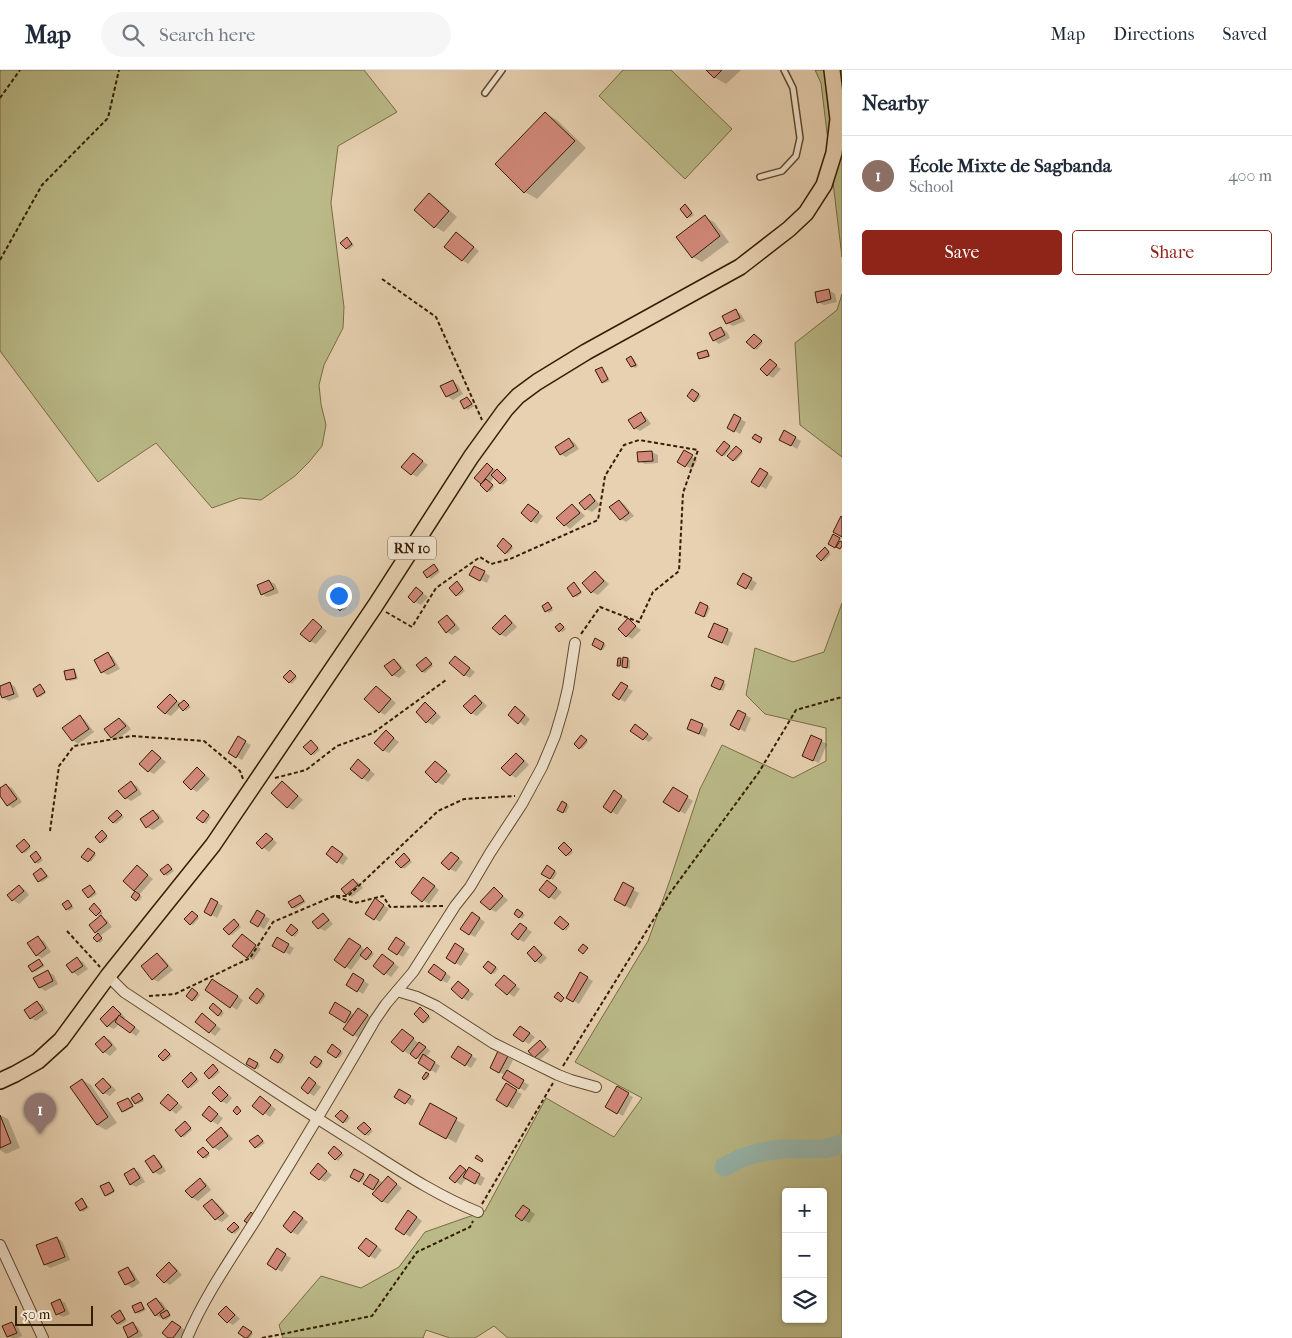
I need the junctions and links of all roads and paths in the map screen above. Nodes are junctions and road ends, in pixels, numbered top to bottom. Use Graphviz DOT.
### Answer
graph roads {
  1 [pos="20,70"];
  2 [pos="119,70"];
  3 [pos="502,70"];
  4 [pos="784,70"];
  5 [pos="832,70"];
  6 [pos="485,93"];
  7 [pos="0,98"];
  8 [pos="760,177"];
  9 [pos="0,260"];
  10 [pos="382,279"];
  11 [pos="488,434"];
  12 [pos="375,606"];
  13 [pos="575,643"];
  14 [pos="446,680"];
  15 [pos="842,697"];
  16 [pos="253,788"];
  17 [pos="514,796"];
  18 [pos="50,831"];
  19 [pos="334,896"];
  20 [pos="455,906"];
  21 [pos="67,931"];
  22 [pos="108,976"];
  23 [pos="397,991"];
  24 [pos="133,998"];
  25 [pos="558,1075"];
  26 [pos="0,1081"];
  27 [pos="596,1087"];
  28 [pos="318,1119"];
  29 [pos="478,1212"];
  30 [pos="0,1245"];
  31 [pos="42,1338"];
  32 [pos="187,1338"];
  33 [pos="262,1338"];
  1 -- 7 [label="path"];
  2 -- 9 [label="path"];
  3 -- 6 [label="lane"];
  4 -- 8 [label="lane"];
  5 -- 11 [label="main road, RN 10"];
  10 -- 11 [label="path"];
  11 -- 12 [label="main road, RN 10"];
  12 -- 13 [label="path"];
  12 -- 16 [label="main road, RN 10"];
  13 -- 20 [label="street"];
  14 -- 16 [label="path"];
  15 -- 25 [label="path"];
  16 -- 18 [label="path"];
  16 -- 22 [label="main road, RN 10"];
  17 -- 19 [label="path"];
  19 -- 20 [label="path"];
  19 -- 24 [label="path"];
  20 -- 23 [label="street"];
  21 -- 22 [label="path"];
  22 -- 24 [label="street"];
  22 -- 26 [label="main road, RN 10"];
  23 -- 25 [label="street"];
  23 -- 28 [label="street"];
  24 -- 28 [label="street"];
  25 -- 27 [label="street"];
  25 -- 29 [label="path"];
  28 -- 29 [label="street"];
  28 -- 32 [label="street"];
  29 -- 33 [label="path"];
  30 -- 31 [label="street"];
}
